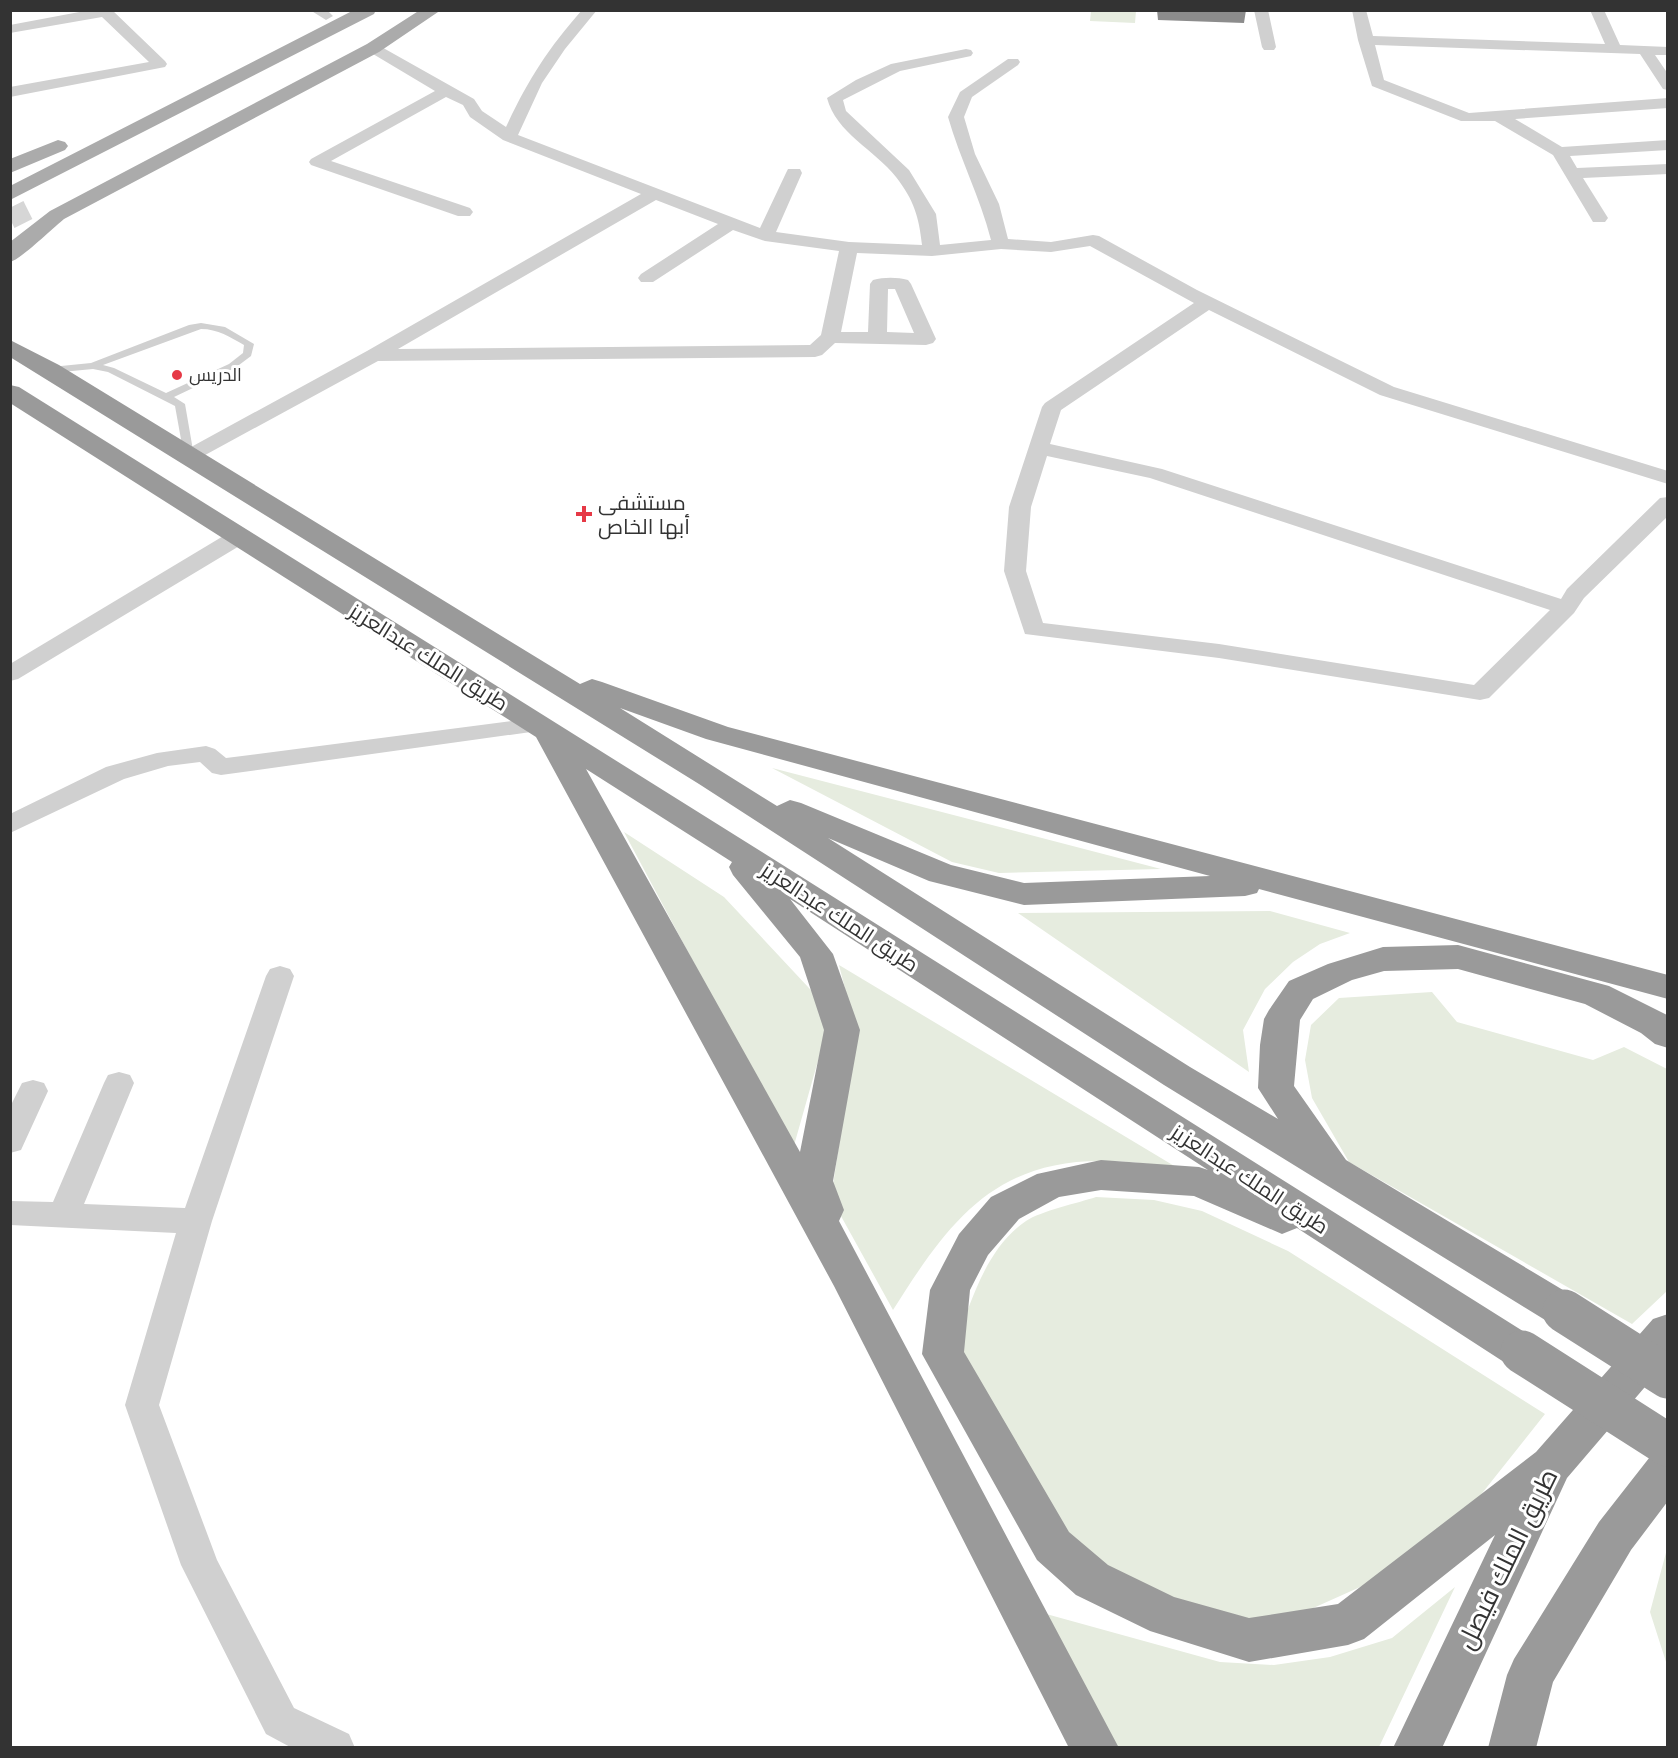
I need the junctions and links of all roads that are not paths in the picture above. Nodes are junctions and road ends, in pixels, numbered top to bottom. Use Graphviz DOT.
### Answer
graph roads {
  1 [pos="368,10"];
  2 [pos="403,10"];
  3 [pos="433,10"];
  4 [pos="590,10"];
  5 [pos="1261,10"];
  6 [pos="1359,10"];
  7 [pos="1597,10"];
  8 [pos="104,11"];
  9 [pos="326,12"];
  10 [pos="10,28"];
  11 [pos="1365,40"];
  12 [pos="1269,47"];
  13 [pos="373,48"];
  14 [pos="1614,49"];
  15 [pos="1644,50"];
  16 [pos="1668,51"];
  17 [pos="966,53"];
  18 [pos="1013,62"];
  19 [pos="1668,86"];
  20 [pos="177,88"];
  21 [pos="446,91"];
  22 [pos="10,92"];
  23 [pos="1668,103"];
  24 [pos="1497,116"];
  25 [pos="509,138"];
  26 [pos="69,141"];
  27 [pos="1668,145"];
  28 [pos="1558,152"];
  29 [pos="16,167"];
  30 [pos="1668,169"];
  31 [pos="794,172"];
  32 [pos="1572,173"];
  33 [pos="10,194"];
  34 [pos="655,194"];
  35 [pos="48,210"];
  36 [pos="464,212"];
  37 [pos="1599,218"];
  38 [pos="20,221"];
  39 [pos="731,223"];
  40 [pos="765,236"];
  41 [pos="1001,244"];
  42 [pos="849,247"];
  43 [pos="932,250"];
  44 [pos="10,256"];
  45 [pos="647,278"];
  46 [pos="1208,302"];
  47 [pos="830,337"];
  48 [pos="877,338"];
  49 [pos="10,347"];
  50 [pos="374,355"];
  51 [pos="93,366"];
  52 [pos="51,370"];
  53 [pos="10,392"];
  54 [pos="167,397"];
  55 [pos="1040,448"];
  56 [pos="189,456"];
  57 [pos="1668,477"];
  58 [pos="1668,503"];
  59 [pos="238,537"];
  60 [pos="1566,608"];
  61 [pos="528,665"];
  62 [pos="10,674"];
  63 [pos="541,728"];
  64 [pos="710,777"];
  65 [pos="10,825"];
  66 [pos="727,844"];
  67 [pos="1276,884"];
  68 [pos="280,976"];
  69 [pos="1668,987"];
  70 [pos="1668,1035"];
  71 [pos="119,1083"];
  72 [pos="33,1091"];
  73 [pos="10,1142"];
  74 [pos="1334,1171"];
  75 [pos="10,1213"];
  76 [pos="63,1216"];
  77 [pos="196,1221"];
  78 [pos="1386,1266"];
  79 [pos="850,1278"];
  80 [pos="1668,1331"];
  81 [pos="1668,1377"];
  82 [pos="1668,1445"];
  83 [pos="1551,1465"];
  84 [pos="1668,1466"];
  85 [pos="335,1748"];
  86 [pos="1095,1748"];
  87 [pos="1417,1748"];
  88 [pos="1512,1748"];
  1 -- 33 [label="main road"];
  2 -- 35 [label="main road"];
  3 -- 13 [label="main road"];
  4 -- 25 [label="street"];
  5 -- 12 [label="street"];
  6 -- 11 [label="street"];
  7 -- 14 [label="street"];
  8 -- 10 [label="street"];
  8 -- 22 [label="street"];
  9 -- 20 [label="main road"];
  11 -- 14 [label="street"];
  11 -- 24 [label="street"];
  13 -- 21 [label="street"];
  13 -- 35 [label="main road"];
  14 -- 15 [label="street"];
  15 -- 16 [label="street"];
  15 -- 19 [label="street"];
  17 -- 43 [label="street"];
  18 -- 41 [label="street"];
  21 -- 25 [label="street"];
  21 -- 36 [label="street"];
  23 -- 24 [label="street"];
  24 -- 28 [label="street"];
  25 -- 34 [label="street"];
  26 -- 29 [label="main road"];
  27 -- 28 [label="street"];
  28 -- 32 [label="street"];
  30 -- 32 [label="street"];
  31 -- 40 [label="street"];
  32 -- 37 [label="street"];
  34 -- 39 [label="street"];
  34 -- 50 [label="street"];
  35 -- 38 [label="main road"];
  35 -- 44 [label="main road"];
  39 -- 40 [label="street"];
  39 -- 45 [label="street"];
  40 -- 42 [label="street"];
  41 -- 43 [label="street"];
  41 -- 46 [label="street"];
  42 -- 43 [label="street"];
  42 -- 47 [label="street"];
  46 -- 55 [label="street"];
  46 -- 57 [label="street"];
  47 -- 48 [label="street"];
  47 -- 50 [label="street"];
  49 -- 52 [label="highway"];
  50 -- 56 [label="street"];
  51 -- 52 [label="lane"];
  51 -- 54 [label="lane"];
  51 -- 54 [label="lane"];
  52 -- 56 [label="highway"];
  53 -- 59 [label="highway, طريق الملك عبدالعزيز"];
  54 -- 56 [label="lane"];
  55 -- 60 [label="street"];
  55 -- 60 [label="street"];
  56 -- 61 [label="highway"];
  58 -- 60 [label="street"];
  59 -- 62 [label="street"];
  59 -- 63 [label="highway, طريق الملك عبدالعزيز"];
  61 -- 64 [label="highway"];
  61 -- 67 [label="highway"];
  63 -- 65 [label="street"];
  63 -- 66 [label="highway, طريق الملك عبدالعزيز"];
  63 -- 79 [label="highway"];
  64 -- 67 [label="highway"];
  64 -- 74 [label="highway"];
  66 -- 78 [label="highway, طريق الملك عبدالعزيز"];
  66 -- 79 [label="highway"];
  67 -- 69 [label="highway"];
  68 -- 77 [label="street"];
  70 -- 74 [label="highway"];
  71 -- 76 [label="street"];
  72 -- 73 [label="street"];
  74 -- 81 [label="highway, bridge"];
  75 -- 76 [label="street"];
  76 -- 77 [label="street"];
  77 -- 85 [label="street"];
  78 -- 82 [label="highway, طريق الملك عبدالعزيز, bridge"];
  78 -- 83 [label="highway"];
  79 -- 86 [label="highway"];
  80 -- 83 [label="highway, طريق الملك فيصل"];
  83 -- 87 [label="highway, طريق الملك فيصل"];
  84 -- 88 [label="highway"];
}
